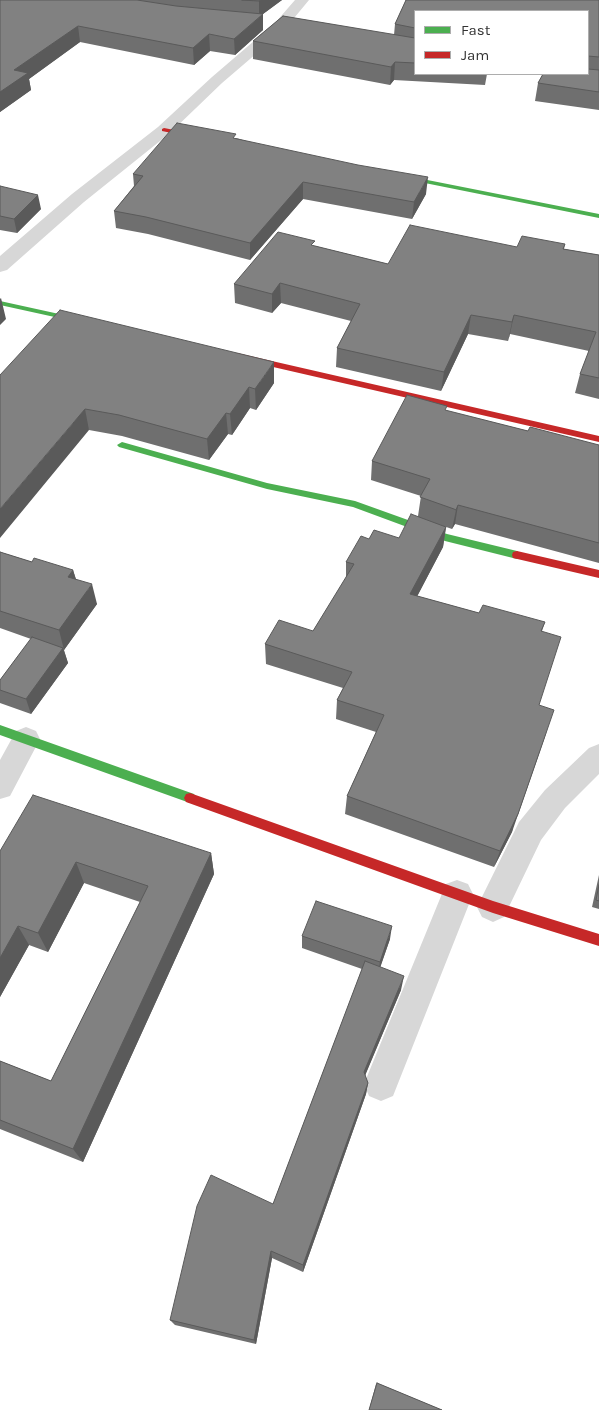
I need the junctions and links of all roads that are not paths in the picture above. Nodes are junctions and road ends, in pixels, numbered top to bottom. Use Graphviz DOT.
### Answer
graph roads {
  1 [pos="302,0"];
  2 [pos="261,24"];
  3 [pos="280,26"];
  4 [pos="298,29"];
  5 [pos="164,130"];
  6 [pos="212,139"];
  7 [pos="377,172"];
  8 [pos="599,216"];
  9 [pos="2,262"];
  10 [pos="0,303"];
  11 [pos="103,326"];
  12 [pos="226,353"];
  13 [pos="599,439"];
  14 [pos="122,444"];
  15 [pos="599,574"];
  16 [pos="13,735"];
  17 [pos="599,756"];
  18 [pos="0,788"];
  19 [pos="457,894"];
  20 [pos="493,907"];
  21 [pos="599,940"];
  22 [pos="381,1084"];
  1 -- 3 [label="street"];
  2 -- 3 [label="street"];
  3 -- 4 [label="street"];
  3 -- 5 [label="street"];
  5 -- 6 [label="street"];
  5 -- 9 [label="street"];
  7 -- 8 [label="street"];
  10 -- 11 [label="street"];
  12 -- 13 [label="street"];
  14 -- 15 [label="street"];
  16 -- 18 [label="street"];
  16 -- 19 [label="street"];
  17 -- 20 [label="street"];
  19 -- 20 [label="street"];
  19 -- 22 [label="street"];
  20 -- 21 [label="street"];
}
